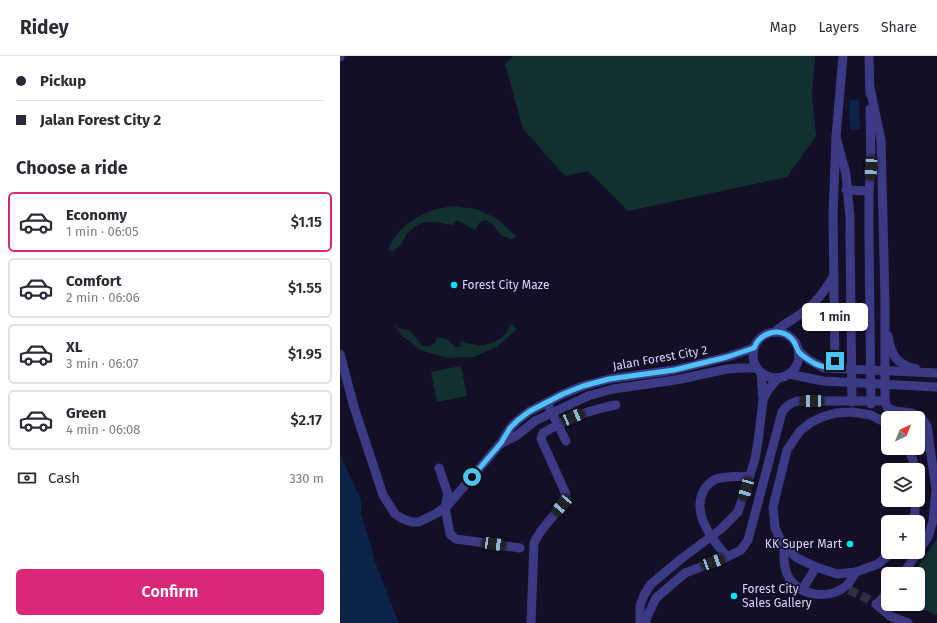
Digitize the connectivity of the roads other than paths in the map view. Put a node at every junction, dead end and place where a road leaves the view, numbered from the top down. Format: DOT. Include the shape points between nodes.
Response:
graph roads {
  1 [pos="843,56"];
  2 [pos="869,56"];
  3 [pos="870,88"];
  4 [pos="836,137"];
  5 [pos="846,190"];
  6 [pos="869,191"];
  7 [pos="834,276"];
  8 [pos="885,301"];
  9 [pos="775,332"];
  10 [pos="754,348"];
  11 [pos="799,352"];
  12 [pos="340,354"];
  13 [pos="835,368"];
  14 [pos="759,370"];
  15 [pos="884,371"];
  16 [pos="937,373"];
  17 [pos="789,374"];
  18 [pos="778,378"];
  19 [pos="885,384"];
  20 [pos="937,386"];
  21 [pos="763,400"];
  22 [pos="885,401"];
  23 [pos="547,402"];
  24 [pos="616,405"];
  25 [pos="852,407"];
  26 [pos="552,412"];
  27 [pos="872,415"];
  28 [pos="881,420"];
  29 [pos="558,424"];
  30 [pos="566,441"];
  31 [pos="501,443"];
  32 [pos="439,468"];
  33 [pos="750,476"];
  34 [pos="445,507"];
  35 [pos="711,537"];
  36 [pos="925,542"];
  37 [pos="784,547"];
  38 [pos="520,548"];
  39 [pos="727,557"];
  40 [pos="884,559"];
  41 [pos="816,568"];
  42 [pos="856,572"];
  43 [pos="802,590"];
  44 [pos="881,600"];
  45 [pos="881,608"];
  46 [pos="884,611"];
  47 [pos="531,623"];
  48 [pos="640,623"];
  49 [pos="646,623"];
  50 [pos="908,623"];
  1 -- 4 [label="street"];
  2 -- 3 [label="street"];
  3 -- 6 [label="street"];
  3 -- 8 [label="street" via="881,140"];
  4 -- 5 [label="street" via="846,174"];
  4 -- 7 [label="street"];
  5 -- 6 [label="street"];
  5 -- 25 [label="street, bridge" via="850,218"];
  6 -- 27 [label="street, bridge"];
  7 -- 9 [label="street, Jalan Forest City 2" via="806,310"];
  7 -- 13 [label="street"];
  8 -- 15 [label="street"];
  8 -- 16 [label="street" via="889,338 894,356 908,367"];
  9 -- 10 [label="street, Jalan Forest City 2" via="760,339"];
  9 -- 11 [label="street" via="788,335 797,345"];
  10 -- 14 [label="street" via="753,358"];
  10 -- 23 [label="street, Jalan Forest City 2" via="674,370 609,379 583,386"];
  11 -- 13 [label="street" via="818,366"];
  11 -- 17 [label="street" via="797,364"];
  12 -- 34 [label="street" via="354,407 383,495 389,505 399,516 412,522 427,519"];
  13 -- 15 [label="street"];
  14 -- 18 [label="street, Jalan Forest City 2" via="771,378"];
  14 -- 21 [label="street"];
  14 -- 26 [label="street, Jalan Forest City 2" via="727,369 676,380 613,389 588,396"];
  15 -- 16 [label="street"];
  15 -- 19 [label="street"];
  17 -- 18 [label="street"];
  17 -- 19 [label="street" via="823,380"];
  18 -- 21 [label="street"];
  19 -- 20 [label="street"];
  19 -- 22 [label="street"];
  21 -- 33 [label="street" via="758,442"];
  22 -- 36 [label="street" via="887,407 895,411 921,417 927,426 936,490 932,521"];
  22 -- 39 [label="street" via="797,401 785,407 748,540 741,550"];
  23 -- 26 [label="street"];
  23 -- 31 [label="street, Jalan Forest City 2" via="518,420"];
  24 -- 29 [label="street" via="582,413"];
  25 -- 27 [label="street"];
  25 -- 37 [label="street" via="810,423 800,431 787,450 773,507 775,528"];
  26 -- 29 [label="street"];
  26 -- 31 [label="street, Jalan Forest City 2"];
  27 -- 28 [label="street"];
  29 -- 30 [label="street"];
  29 -- 47 [label="street" via="543,433 541,439 566,494 562,505 538,533 534,543"];
  31 -- 34 [label="street"];
  32 -- 34 [label="street" via="448,494"];
  33 -- 35 [label="street" via="738,512"];
  33 -- 35 [label="street" via="715,480 704,489 699,505"];
  34 -- 38 [label="street" via="450,534 456,539"];
  35 -- 39 [label="street"];
  35 -- 48 [label="street" via="651,584 640,606"];
  37 -- 41 [label="street" via="797,558"];
  37 -- 43 [label="street" via="784,564 790,578"];
  39 -- 49 [label="street" via="685,573 656,598"];
  40 -- 42 [label="street" via="878,564"];
  41 -- 42 [label="street" via="837,574"];
  41 -- 43 [label="street"];
  42 -- 43 [label="street" via="845,589 817,595"];
  44 -- 45 [label="street" via="878,606"];
  46 -- 50 [label="street"];
}
